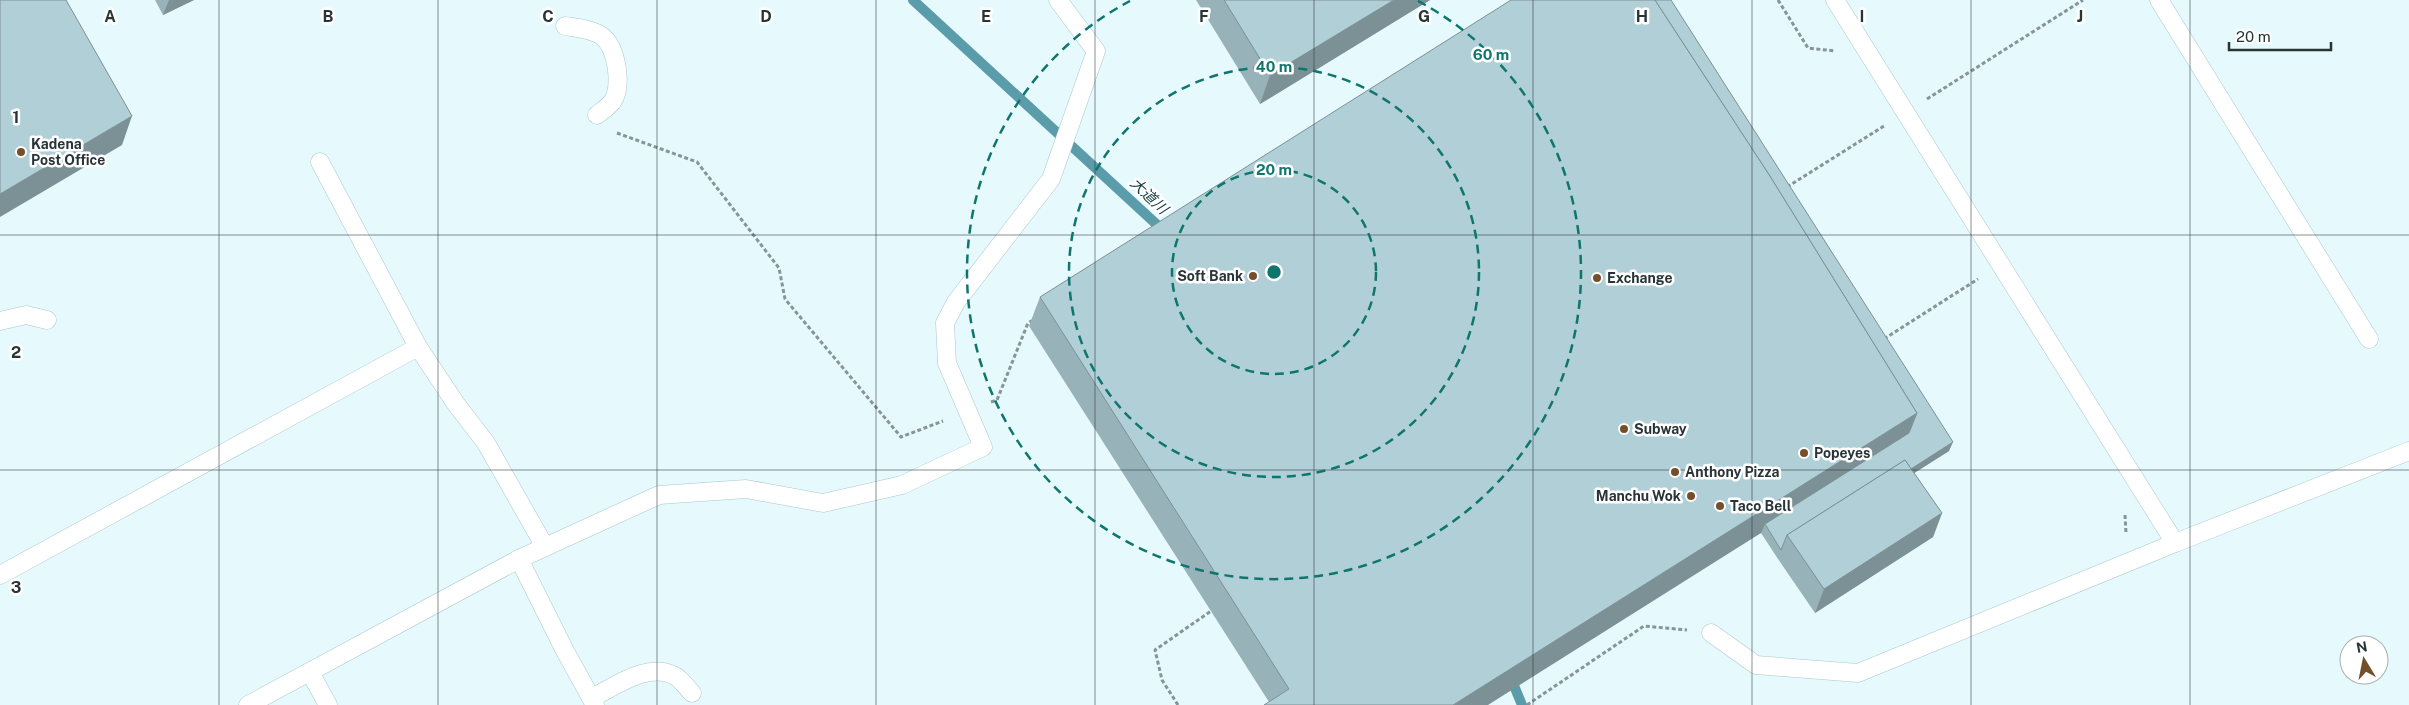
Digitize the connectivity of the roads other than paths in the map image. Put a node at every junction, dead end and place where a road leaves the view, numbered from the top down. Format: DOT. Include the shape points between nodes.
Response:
graph roads {
  1 [pos="1058,0"];
  2 [pos="1835,0"];
  3 [pos="2159,0"];
  4 [pos="565,26"];
  5 [pos="597,115"];
  6 [pos="320,162"];
  7 [pos="47,320"];
  8 [pos="0,321"];
  9 [pos="2369,339"];
  10 [pos="418,347"];
  11 [pos="2409,451"];
  12 [pos="2175,543"];
  13 [pos="545,548"];
  14 [pos="519,560"];
  15 [pos="0,575"];
  16 [pos="1711,633"];
  17 [pos="310,672"];
  18 [pos="692,693"];
  19 [pos="593,702"];
  20 [pos="248,705"];
  21 [pos="328,705"];
  1 -- 13 [label="lane" via="1096,52 1051,179 956,302 945,323 947,363 983,447 902,485 823,503 746,490 659,495"];
  2 -- 12 [label="lane"];
  3 -- 9 [label="lane"];
  4 -- 5 [label="lane" via="602,36 613,51 618,78 613,101"];
  6 -- 10 [label="lane"];
  7 -- 8 [label="lane" via="26,315"];
  10 -- 13 [label="lane" via="486,443"];
  10 -- 15 [label="lane"];
  11 -- 12 [label="lane"];
  12 -- 16 [label="lane" via="1858,673 1756,665"];
  13 -- 14 [label="lane"];
  14 -- 17 [label="lane"];
  14 -- 19 [label="lane"];
  17 -- 20 [label="lane"];
  17 -- 21 [label="lane"];
  18 -- 19 [label="lane" via="675,676 655,671 635,676"];
}
